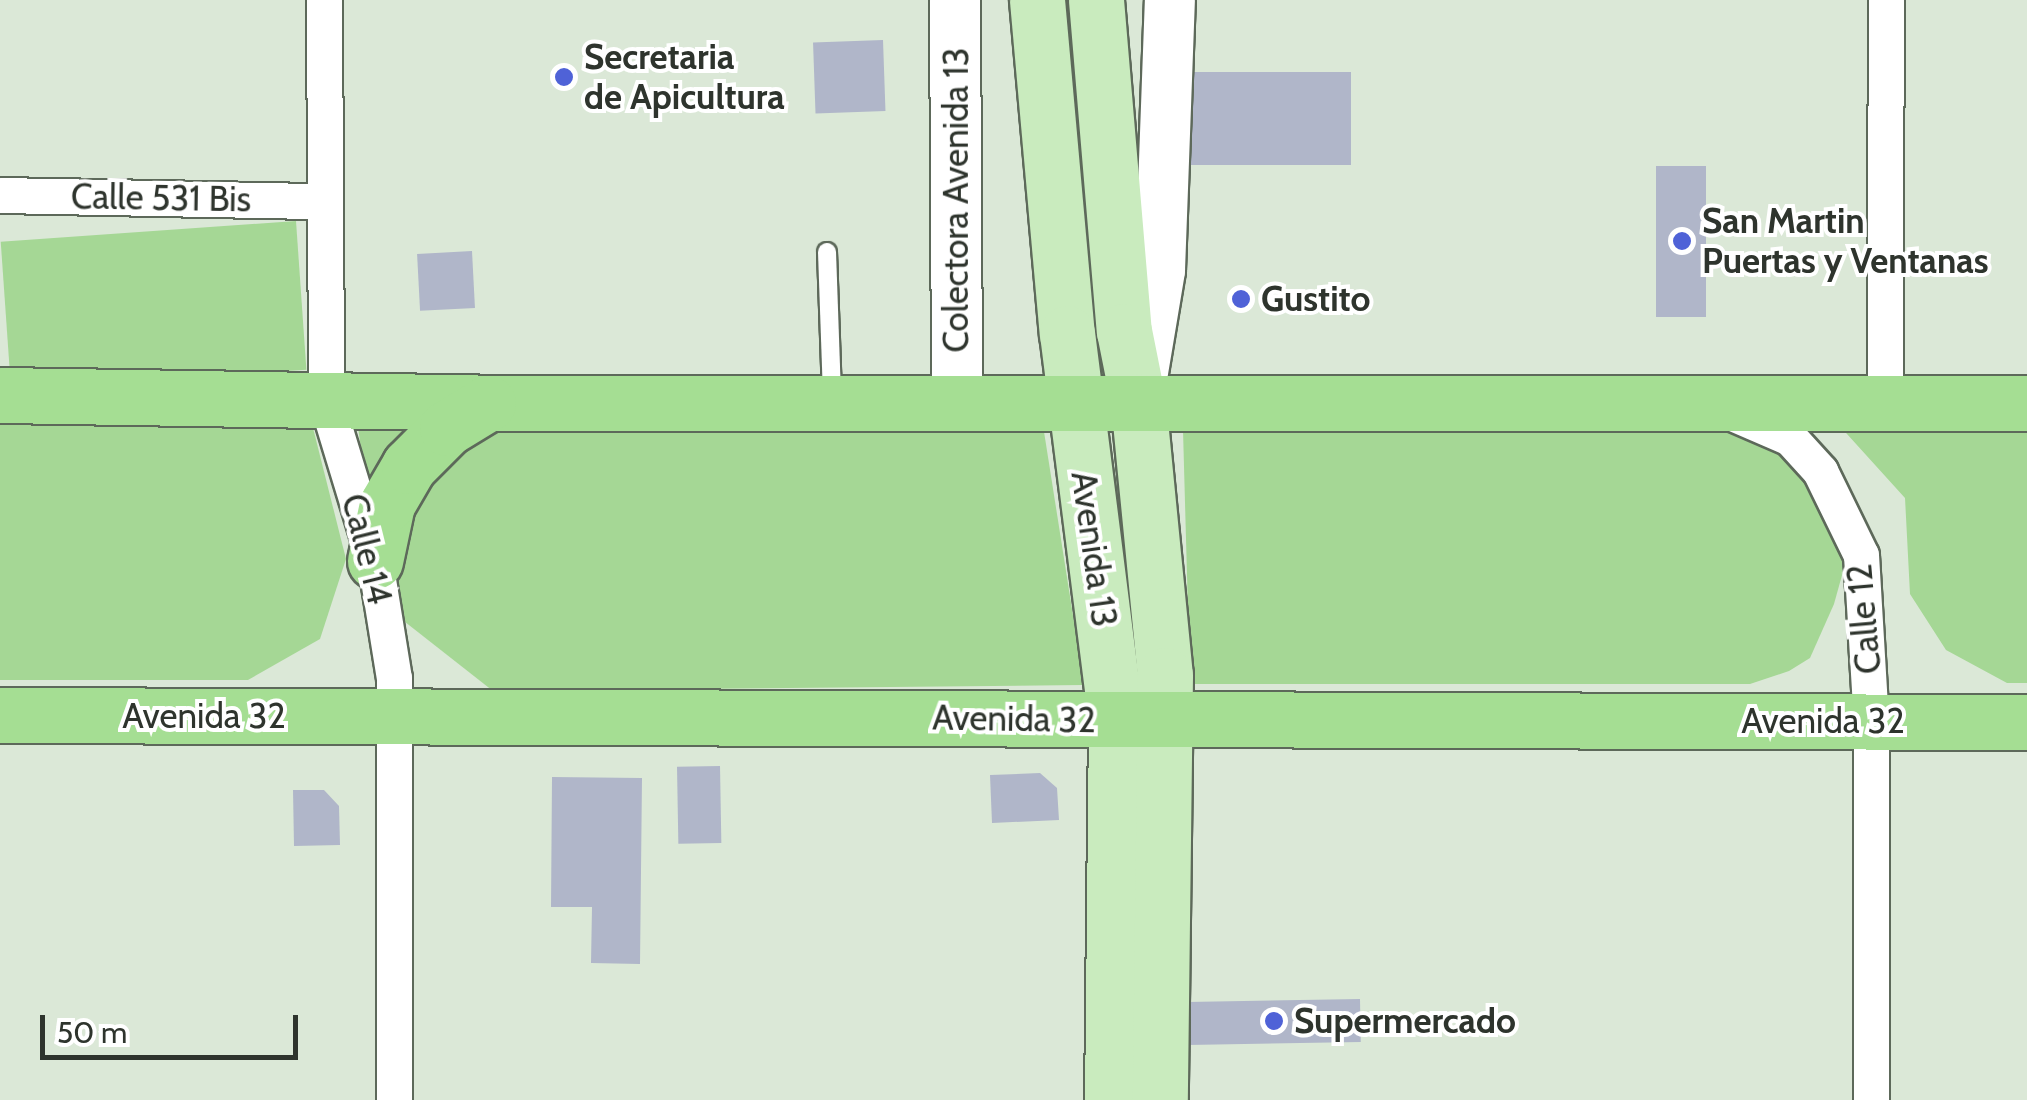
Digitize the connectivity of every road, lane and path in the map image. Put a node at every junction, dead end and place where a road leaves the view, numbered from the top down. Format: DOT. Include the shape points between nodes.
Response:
graph roads {
  1 [pos="324,0"];
  2 [pos="955,0"];
  3 [pos="1037,0"];
  4 [pos="1096,0"];
  5 [pos="1170,0"];
  6 [pos="1886,0"];
  7 [pos="0,196"];
  8 [pos="323,200"];
  9 [pos="827,252"];
  10 [pos="0,395"];
  11 [pos="326,400"];
  12 [pos="1074,400"];
  13 [pos="957,401"];
  14 [pos="1138,401"];
  15 [pos="832,402"];
  16 [pos="1885,402"];
  17 [pos="488,403"];
  18 [pos="1697,403"];
  19 [pos="2027,403"];
  20 [pos="375,561"];
  21 [pos="0,715"];
  22 [pos="395,718"];
  23 [pos="1141,719"];
  24 [pos="1871,722"];
  25 [pos="2027,722"];
  26 [pos="394,1100"];
  27 [pos="1112,1100"];
  28 [pos="1160,1100"];
  29 [pos="1871,1100"];
  1 -- 8 [label="street, Calle 14"];
  2 -- 13 [label="street, Colectora Avenida 13"];
  3 -- 12 [label="main road, Avenida 13"];
  4 -- 14 [label="main road, Avenida 13" via="1124,331"];
  5 -- 14 [label="street" via="1160,270"];
  6 -- 16 [label="street"];
  7 -- 8 [label="street, Calle 531 Bis"];
  8 -- 11 [label="street, Calle 14"];
  9 -- 15 [label="lane"];
  10 -- 11 [label="highway"];
  11 -- 17 [label="highway"];
  11 -- 20 [label="street, Calle 14"];
  12 -- 13 [label="highway"];
  12 -- 14 [label="highway"];
  12 -- 23 [label="main road, Avenida 13"];
  13 -- 15 [label="highway"];
  14 -- 18 [label="highway"];
  14 -- 23 [label="main road, Avenida 13"];
  15 -- 17 [label="highway"];
  16 -- 18 [label="highway"];
  16 -- 19 [label="highway"];
  17 -- 20 [label="highway" via="447,428 409,466 386,504"];
  18 -- 24 [label="street, Calle 12" via="1790,438 1844,508 1861,554 1868,602"];
  20 -- 22 [label="street, Calle 14"];
  21 -- 22 [label="highway, Avenida 32"];
  22 -- 23 [label="highway, Avenida 32"];
  22 -- 26 [label="street, Calle 14"];
  23 -- 24 [label="highway, Avenida 32"];
  23 -- 27 [label="main road, Avenida 13"];
  23 -- 28 [label="main road, Avenida 13"];
  24 -- 25 [label="highway, Avenida 32"];
  24 -- 29 [label="street, Calle 12"];
}
